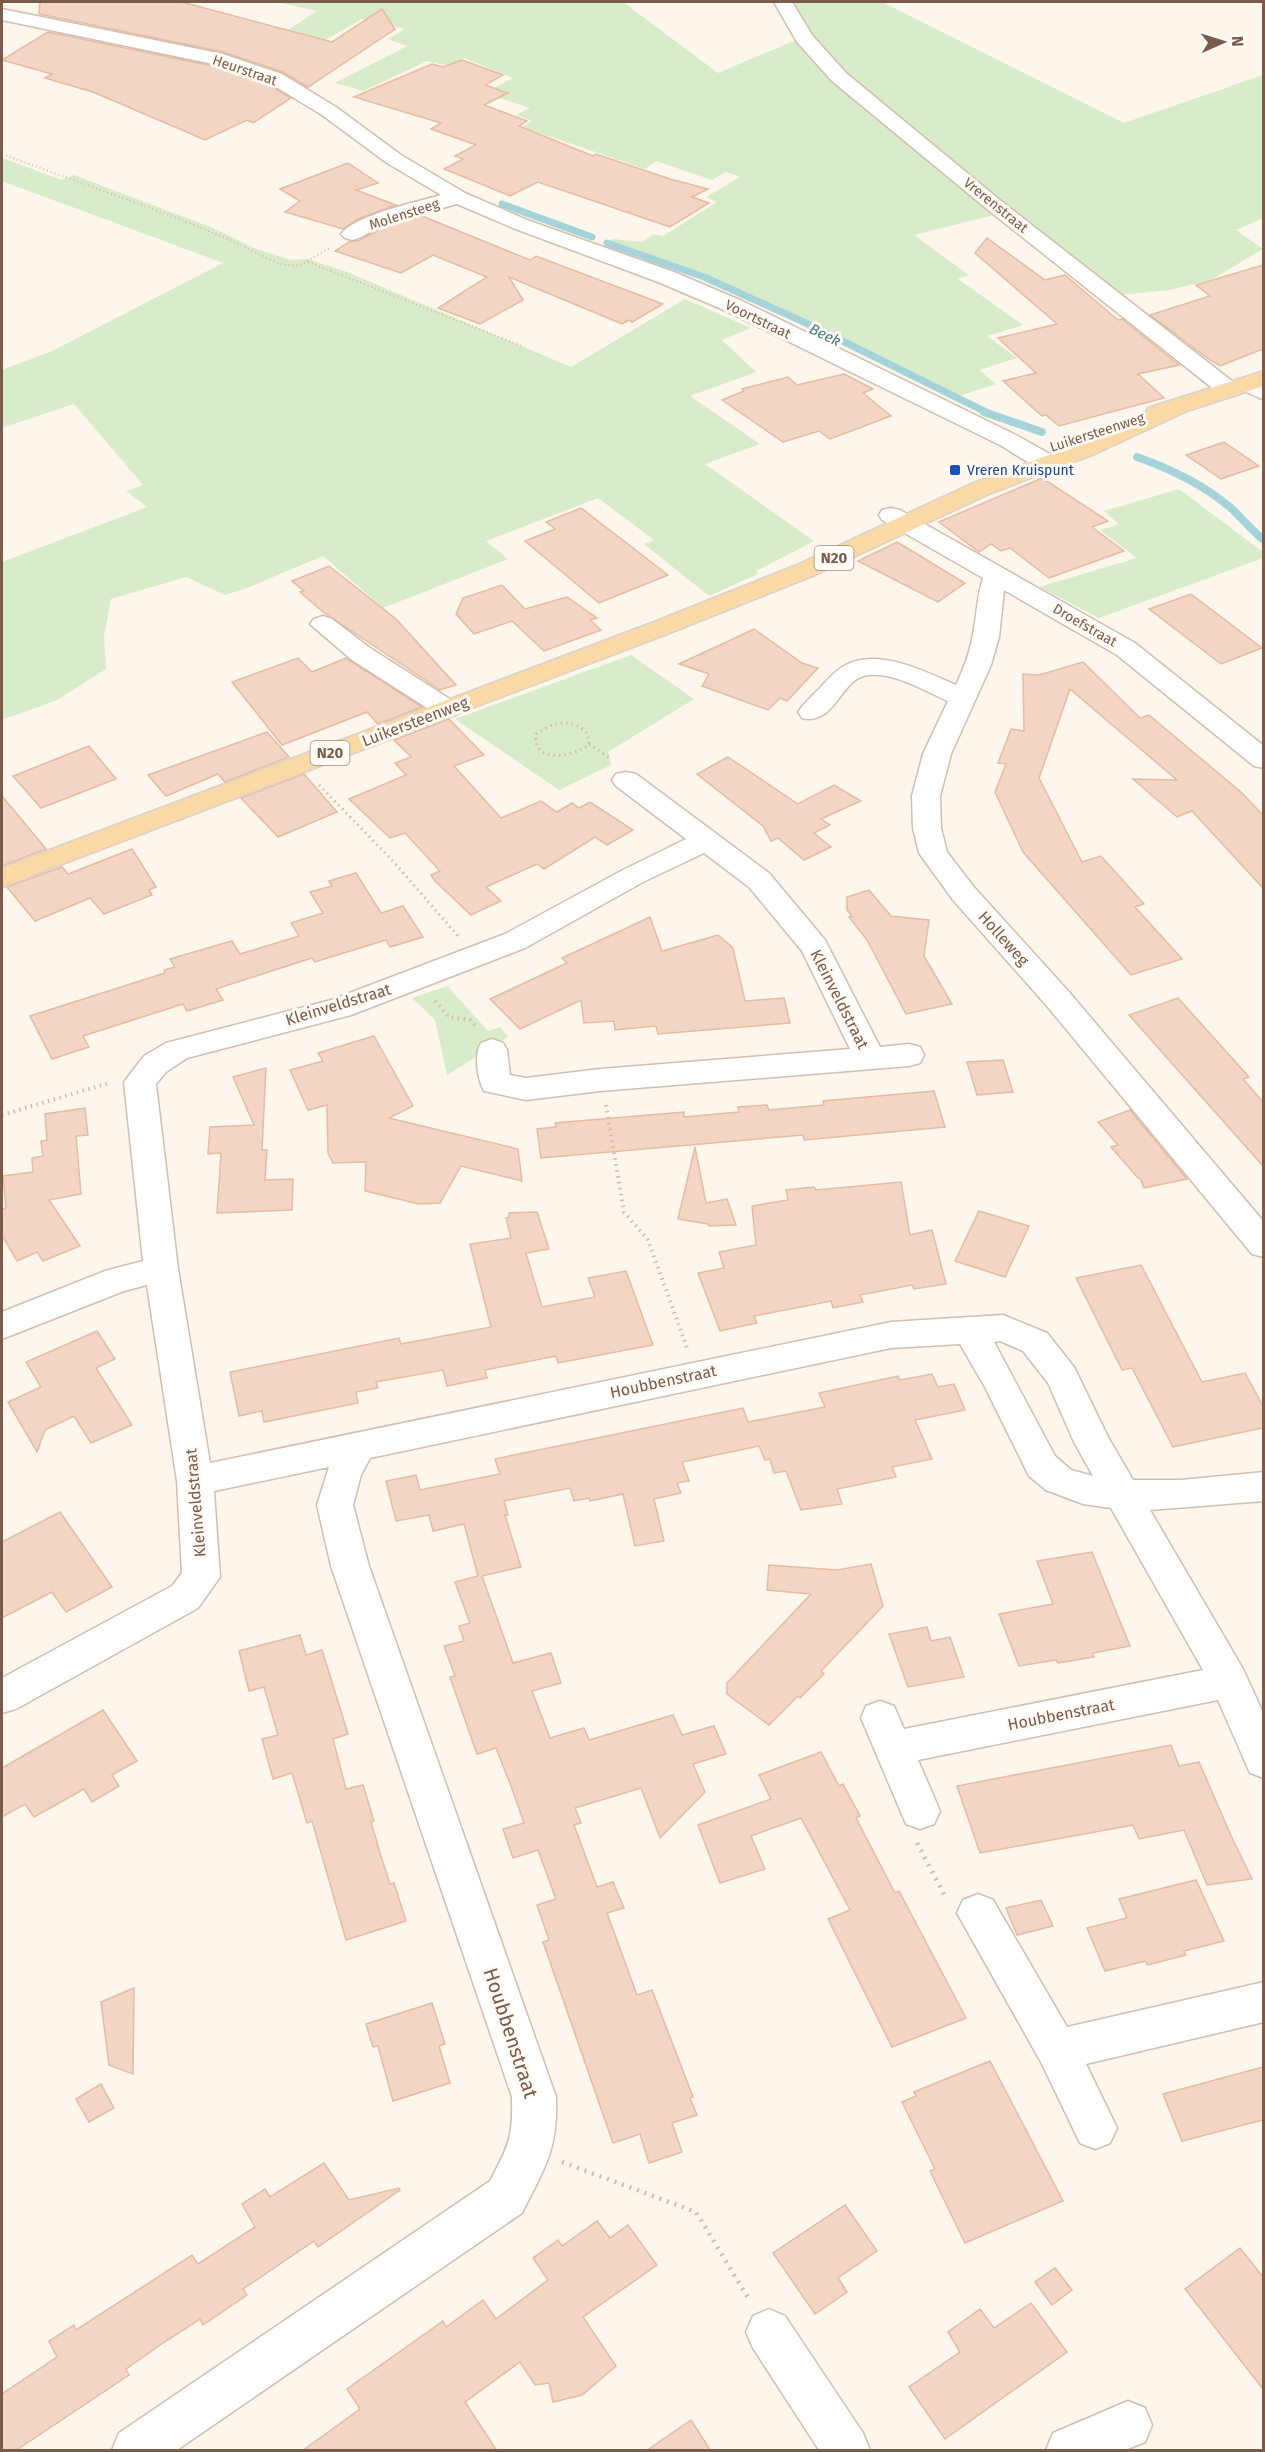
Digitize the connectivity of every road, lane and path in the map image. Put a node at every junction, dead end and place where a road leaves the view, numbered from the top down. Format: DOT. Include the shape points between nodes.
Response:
graph roads {
  1 [pos="783,2"];
  2 [pos="2,15"];
  3 [pos="2,154"];
  4 [pos="458,197"];
  5 [pos="352,234"];
  6 [pos="308,262"];
  7 [pos="522,346"];
  8 [pos="1251,386"];
  9 [pos="1041,458"];
  10 [pos="898,519"];
  11 [pos="996,576"];
  12 [pos="323,624"];
  13 [pos="964,698"];
  14 [pos="447,709"];
  15 [pos="812,712"];
  16 [pos="589,744"];
  17 [pos="1263,760"];
  18 [pos="300,765"];
  19 [pos="626,780"];
  20 [pos="708,840"];
  21 [pos="2,878"];
  22 [pos="476,956"];
  23 [pos="415,980"];
  24 [pos="492,1050"];
  25 [pos="909,1055"];
  26 [pos="870,1058"];
  27 [pos="600,1080"];
  28 [pos="140,1082"];
  29 [pos="2,1115"];
  30 [pos="1263,1245"];
  31 [pos="161,1269"];
  32 [pos="2,1326"];
  33 [pos="968,1329"];
  34 [pos="696,1374"];
  35 [pos="359,1445"];
  36 [pos="195,1481"];
  37 [pos="1263,1486"];
  38 [pos="1125,1496"];
  39 [pos="1229,1681"];
  40 [pos="2,1697"];
  41 [pos="1263,1761"];
  42 [pos="920,1811"];
  43 [pos="978,1913"];
  44 [pos="1263,2002"];
  45 [pos="1057,2050"];
  46 [pos="1095,2128"];
  47 [pos="530,2151"];
  48 [pos="769,2332"];
  49 [pos="1128,2425"];
  50 [pos="136,2451"];
  51 [pos="846,2451"];
  52 [pos="1070,2451"];
  1 -- 8 [label="street, Vrerenstraat" via="804,38 839,76 994,205"];
  2 -- 4 [label="street, Heurstraat" via="223,60 274,78"];
  3 -- 6 [label="path" via="137,203 270,260 295,267"];
  4 -- 5 [label="street, Molensteeg" via="378,220"];
  4 -- 9 [label="street, Voortstraat" via="732,305"];
  5 -- 6 [label="path"];
  6 -- 7 [label="path"];
  8 -- 9 [label="main road, Luikersteenweg / N20" via="1072,437"];
  9 -- 10 [label="main road, Luikersteenweg / N20" via="980,489"];
  10 -- 11 [label="street, Droefstraat"];
  10 -- 14 [label="main road, Luikersteenweg / N20" via="851,551"];
  11 -- 13 [label="street, Holleweg" via="989,599 986,637"];
  11 -- 17 [label="street, Droefstraat" via="1126,649"];
  12 -- 14 [label="street" via="361,654"];
  13 -- 15 [label="street" via="886,667 869,665 854,670"];
  13 -- 30 [label="street, Holleweg" via="937,754 926,796 933,853"];
  14 -- 18 [label="main road, Luikersteenweg / N20"];
  16 -- 16 [label="path" via="583,751 560,756 539,749 536,742 543,728 566,723 586,730"];
  18 -- 21 [label="main road, Luikersteenweg / N20"];
  18 -- 22 [label="path" via="392,860"];
  19 -- 20 [label="street, Kleinveldstraat"];
  20 -- 22 [label="street, Kleinveldstraat"];
  20 -- 26 [label="street, Kleinveldstraat" via="759,880 815,947"];
  22 -- 23 [label="street, Kleinveldstraat"];
  23 -- 24 [label="path" via="449,1017 470,1020"];
  23 -- 28 [label="street, Kleinveldstraat" via="340,1008 177,1050 155,1064"];
  24 -- 27 [label="street, Kleinveldstraat" via="495,1083 526,1089"];
  25 -- 26 [label="street, Kleinveldstraat"];
  26 -- 27 [label="street, Kleinveldstraat"];
  27 -- 34 [label="path" via="624,1212 648,1240"];
  28 -- 29 [label="path" via="111,1083"];
  28 -- 31 [label="street, Kleinveldstraat"];
  31 -- 32 [label="street" via="117,1280"];
  31 -- 36 [label="street, Kleinveldstraat"];
  33 -- 34 [label="street, Houbbenstraat" via="891,1335"];
  33 -- 38 [label="street" via="994,1367 1042,1468 1065,1483"];
  33 -- 38 [label="street, Houbbenstraat" via="1004,1328 1035,1342 1062,1376 1092,1442"];
  34 -- 35 [label="street, Houbbenstraat"];
  35 -- 36 [label="street, Houbbenstraat"];
  35 -- 47 [label="street, Houbbenstraat" via="343,1475 335,1505 337,1515 350,1566 534,2097 535,2127"];
  36 -- 40 [label="street, Kleinveldstraat" via="201,1577 186,1597"];
  37 -- 38 [label="street" via="1197,1494"];
  38 -- 39 [label="street, Houbbenstraat"];
  39 -- 41 [label="street, Houbbenstraat"];
  39 -- 42 [label="street, Houbbenstraat" via="886,1733"];
  42 -- 43 [label="path" via="906,1821 954,1912"];
  43 -- 45 [label="street"];
  44 -- 45 [label="street"];
  45 -- 46 [label="street"];
  47 -- 48 [label="path" via="696,2212"];
  47 -- 50 [label="street, Houbbenstraat" via="506,2197"];
  48 -- 51 [label="street"];
  49 -- 52 [label="street"];
}
